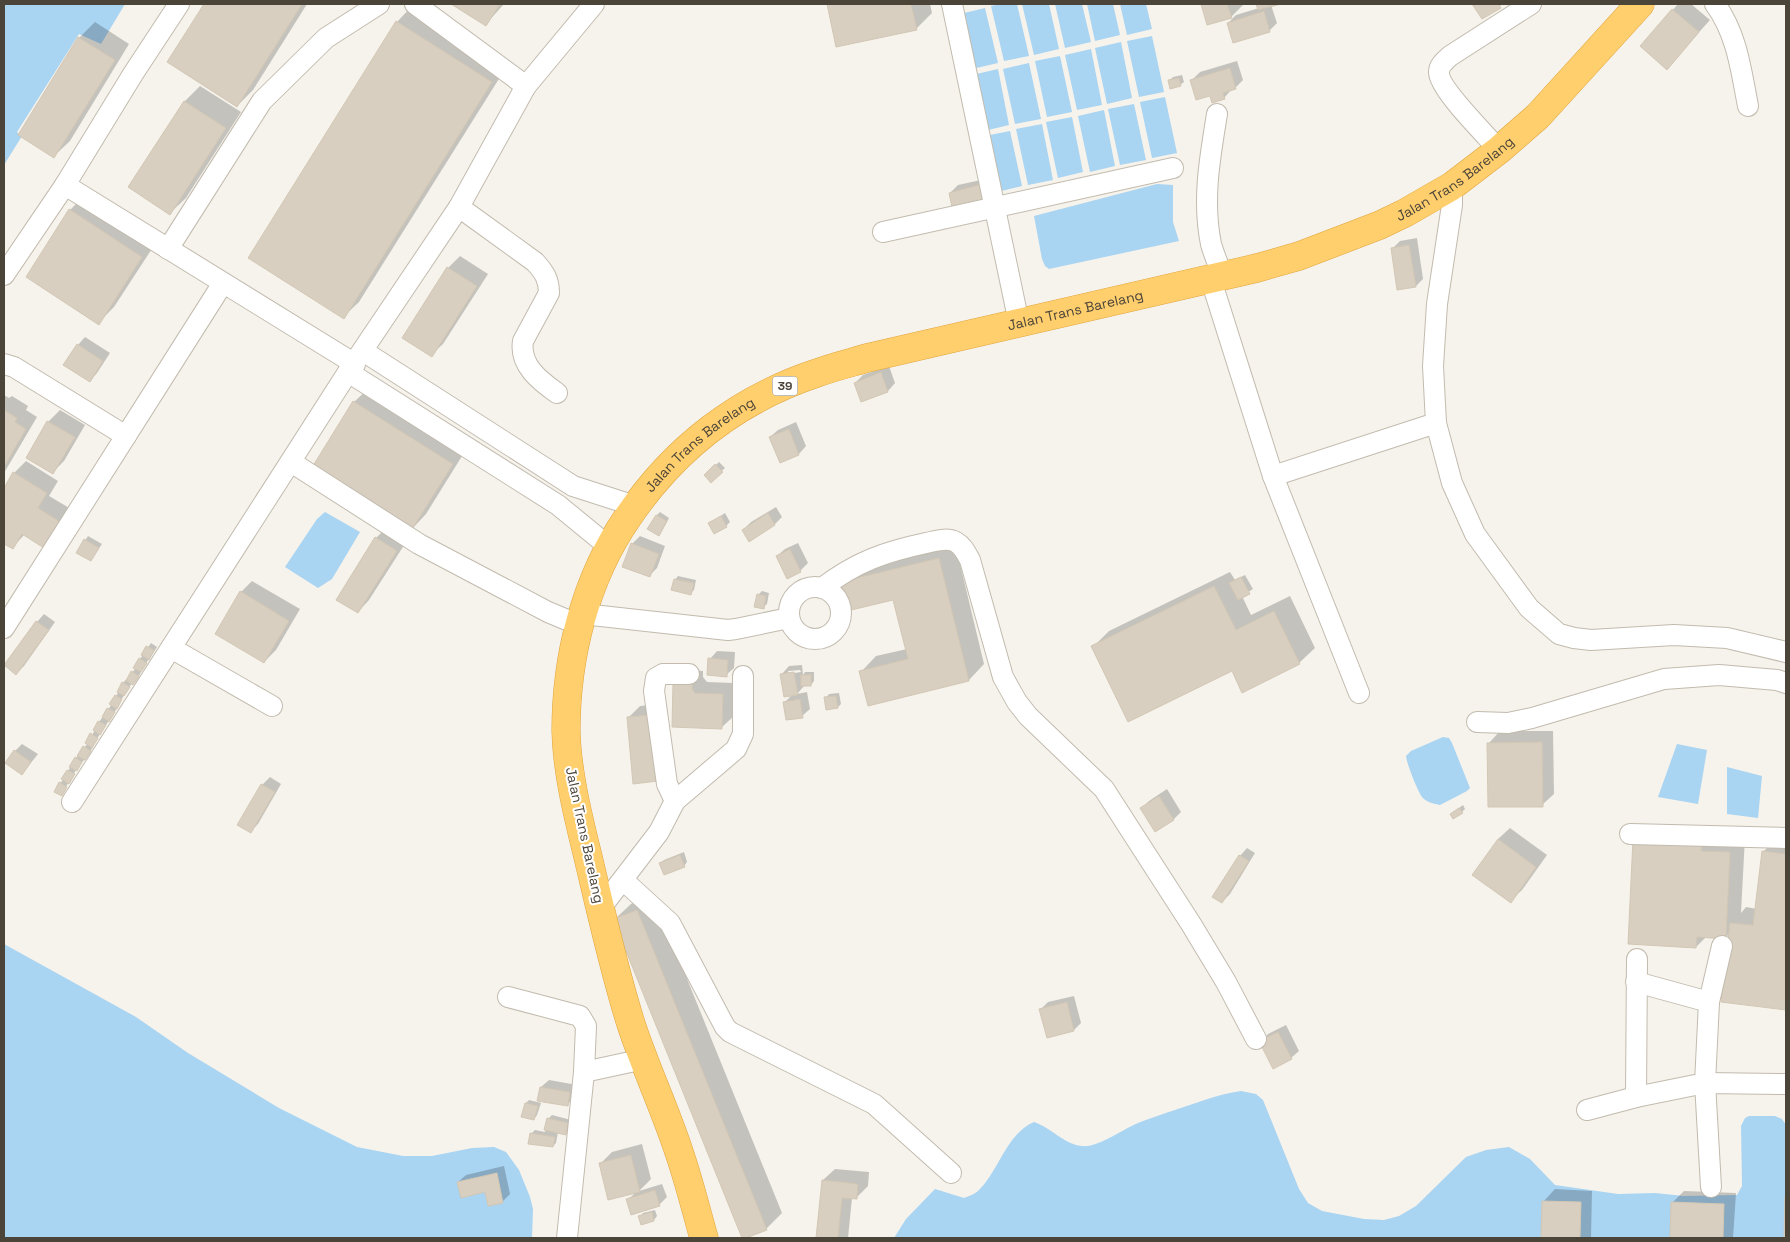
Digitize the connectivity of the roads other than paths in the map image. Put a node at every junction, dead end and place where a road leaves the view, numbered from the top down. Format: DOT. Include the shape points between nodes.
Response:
graph roads {
  1 [pos="179,4"];
  2 [pos="378,4"];
  3 [pos="415,4"];
  4 [pos="594,4"];
  5 [pos="952,4"];
  6 [pos="1530,4"];
  7 [pos="1640,4"];
  8 [pos="1715,4"];
  9 [pos="526,86"];
  10 [pos="1748,106"];
  11 [pos="1217,114"];
  12 [pos="1499,150"];
  13 [pos="1173,168"];
  14 [pos="65,185"];
  15 [pos="1452,186"];
  16 [pos="458,207"];
  17 [pos="995,208"];
  18 [pos="883,232"];
  19 [pos="168,249"];
  20 [pos="4,275"];
  21 [pos="1217,278"];
  22 [pos="223,283"];
  23 [pos="1019,323"];
  24 [pos="355,363"];
  25 [pos="4,364"];
  26 [pos="557,393"];
  27 [pos="1436,423"];
  28 [pos="126,436"];
  29 [pos="290,462"];
  30 [pos="1273,476"];
  31 [pos="573,486"];
  32 [pos="558,505"];
  33 [pos="635,506"];
  34 [pos="608,546"];
  35 [pos="822,588"];
  36 [pos="789,618"];
  37 [pos="581,620"];
  38 [pos="4,628"];
  39 [pos="171,648"];
  40 [pos="1786,652"];
  41 [pos="689,674"];
  42 [pos="743,676"];
  43 [pos="1786,683"];
  44 [pos="1359,693"];
  45 [pos="272,706"];
  46 [pos="1476,722"];
  47 [pos="675,801"];
  48 [pos="72,802"];
  49 [pos="1630,834"];
  50 [pos="1786,838"];
  51 [pos="623,880"];
  52 [pos="600,909"];
  53 [pos="1722,946"];
  54 [pos="1637,959"];
  55 [pos="1636,982"];
  56 [pos="508,997"];
  57 [pos="1709,1002"];
  58 [pos="1256,1039"];
  59 [pos="644,1059"];
  60 [pos="584,1072"];
  61 [pos="1705,1083"];
  62 [pos="1786,1084"];
  63 [pos="1636,1097"];
  64 [pos="1587,1110"];
  65 [pos="951,1173"];
  66 [pos="1712,1187"];
  67 [pos="567,1238"];
  68 [pos="704,1238"];
  1 -- 14 [label="street"];
  2 -- 19 [label="street" via="326,38 262,101"];
  3 -- 9 [label="street"];
  4 -- 9 [label="street"];
  5 -- 17 [label="street"];
  6 -- 12 [label="street" via="1450,56 1440,66 1439,74 1447,91"];
  7 -- 12 [label="highway, Jalan Trans Barelang / 39" via="1538,116"];
  8 -- 10 [label="street" via="1727,21 1736,45"];
  9 -- 16 [label="street"];
  11 -- 21 [label="street" via="1206,204"];
  12 -- 15 [label="highway, Jalan Trans Barelang / 39"];
  13 -- 17 [label="street"];
  14 -- 19 [label="street"];
  14 -- 20 [label="street"];
  15 -- 21 [label="highway, Jalan Trans Barelang / 39" via="1355,236 1299,256"];
  15 -- 27 [label="street" via="1433,366"];
  16 -- 24 [label="street"];
  16 -- 26 [label="street" via="535,262 545,273 549,293 522,347 536,377"];
  17 -- 18 [label="street"];
  17 -- 23 [label="street"];
  19 -- 22 [label="street"];
  21 -- 23 [label="highway, Jalan Trans Barelang / 39"];
  21 -- 30 [label="street"];
  22 -- 24 [label="street"];
  22 -- 28 [label="street"];
  23 -- 33 [label="highway, Jalan Trans Barelang / 39" via="867,358 815,373 761,396 691,443"];
  24 -- 29 [label="street"];
  24 -- 31 [label="street"];
  24 -- 32 [label="street"];
  25 -- 28 [label="street"];
  27 -- 30 [label="street"];
  27 -- 40 [label="street" via="1452,483 1475,534 1529,608 1559,634 1591,640 1674,635 1727,638"];
  28 -- 38 [label="street"];
  29 -- 37 [label="street" via="419,544 548,612"];
  29 -- 39 [label="street"];
  30 -- 44 [label="street"];
  31 -- 32 [label="street"];
  31 -- 33 [label="street"];
  32 -- 34 [label="street"];
  33 -- 34 [label="highway, Jalan Trans Barelang / 39"];
  34 -- 37 [label="highway, Jalan Trans Barelang / 39"];
  35 -- 36 [label="street" via="804,589 797,594 788,609"];
  35 -- 36 [label="street" via="836,598 840,607 841,615 835,630 821,639 805,638 792,627"];
  35 -- 58 [label="street" via="858,564 892,551 945,539 964,548 1004,677 1017,702 1114,802 1213,960"];
  36 -- 37 [label="street" via="728,630"];
  37 -- 52 [label="highway, Jalan Trans Barelang / 39" via="570,682 566,733 577,808"];
  39 -- 45 [label="street"];
  39 -- 48 [label="street"];
  41 -- 47 [label="street" via="663,674 656,678 654,684 667,784"];
  42 -- 47 [label="street" via="743,734 740,742"];
  43 -- 46 [label="street" via="1719,675 1664,679 1532,718 1508,723"];
  47 -- 51 [label="street" via="659,832"];
  49 -- 50 [label="street"];
  51 -- 52 [label="street"];
  51 -- 65 [label="street" via="670,923 730,1032 874,1104"];
  52 -- 59 [label="highway, Jalan Trans Barelang / 39"];
  53 -- 57 [label="street"];
  54 -- 55 [label="street"];
  55 -- 57 [label="street"];
  55 -- 63 [label="street"];
  56 -- 60 [label="street" via="580,1016 586,1031"];
  57 -- 61 [label="street"];
  59 -- 60 [label="street"];
  59 -- 68 [label="highway, Jalan Trans Barelang / 39" via="679,1151"];
  60 -- 67 [label="street"];
  61 -- 62 [label="street"];
  61 -- 63 [label="street"];
  61 -- 66 [label="street"];
  63 -- 64 [label="street"];
}
